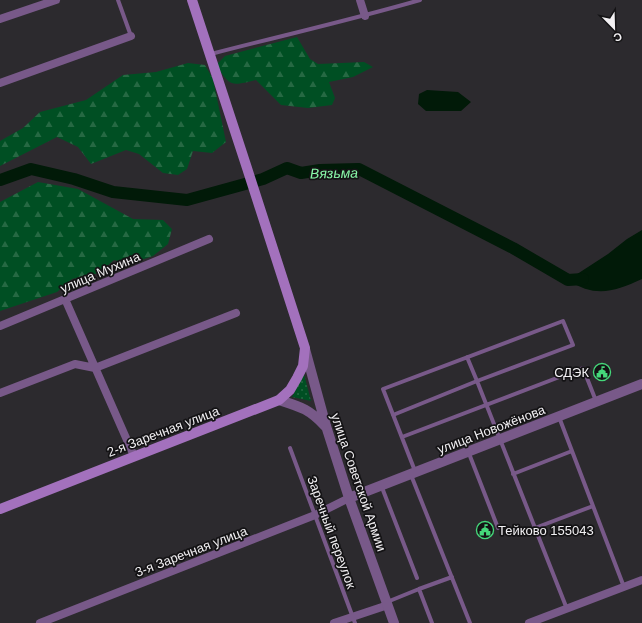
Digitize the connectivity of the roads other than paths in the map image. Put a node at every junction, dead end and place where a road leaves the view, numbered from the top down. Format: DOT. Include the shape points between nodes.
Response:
graph roads {
  1 [pos="56,0"];
  2 [pos="118,0"];
  3 [pos="192,0"];
  4 [pos="360,0"];
  5 [pos="420,0"];
  6 [pos="365,16"];
  7 [pos="0,19"];
  8 [pos="131,36"];
  9 [pos="210,54"];
  10 [pos="0,83"];
  11 [pos="209,239"];
  12 [pos="65,299"];
  13 [pos="236,313"];
  14 [pos="0,326"];
  15 [pos="305,348"];
  16 [pos="468,357"];
  17 [pos="95,368"];
  18 [pos="477,381"];
  19 [pos="642,384"];
  20 [pos="0,393"];
  21 [pos="279,400"];
  22 [pos="596,402"];
  23 [pos="486,405"];
  24 [pos="393,415"];
  25 [pos="558,416"];
  26 [pos="326,426"];
  27 [pos="402,437"];
  28 [pos="499,439"];
  29 [pos="290,448"];
  30 [pos="468,451"];
  31 [pos="572,451"];
  32 [pos="134,456"];
  33 [pos="413,472"];
  34 [pos="513,474"];
  35 [pos="381,485"];
  36 [pos="349,498"];
  37 [pos="593,506"];
  38 [pos="0,510"];
  39 [pos="315,515"];
  40 [pos="498,528"];
  41 [pos="535,528"];
  42 [pos="452,577"];
  43 [pos="417,578"];
  44 [pos="642,580"];
  45 [pos="624,587"];
  46 [pos="419,589"];
  47 [pos="388,603"];
  48 [pos="567,609"];
  49 [pos="353,620"];
  50 [pos="40,623"];
  51 [pos="334,623"];
  52 [pos="394,623"];
  53 [pos="432,623"];
  54 [pos="470,623"];
  55 [pos="529,623"];
  1 -- 7 [label="street"];
  2 -- 8 [label="lane"];
  3 -- 9 [label="main road"];
  4 -- 6 [label="street"];
  5 -- 6 [label="lane"];
  6 -- 9 [label="lane"];
  8 -- 10 [label="street"];
  9 -- 15 [label="main road"];
  11 -- 12 [label="street, улица Мухина"];
  12 -- 14 [label="street, улица Мухина"];
  12 -- 17 [label="street"];
  13 -- 17 [label="street"];
  15 -- 21 [label="main road, 2-я Заречная улица" via="303,366 297,378 290,390"];
  15 -- 26 [label="street, улица Советской Армии"];
  16 -- 18 [label="lane"];
  16 -- 18 [label="lane" via="563,321 573,345"];
  16 -- 24 [label="lane" via="383,389"];
  17 -- 20 [label="street" via="75,364"];
  17 -- 32 [label="street"];
  18 -- 23 [label="lane"];
  18 -- 24 [label="lane"];
  19 -- 22 [label="street, улица Новожёнова"];
  21 -- 26 [label="street" via="304,408"];
  21 -- 32 [label="main road, 2-я Заречная улица"];
  22 -- 23 [label="lane" via="583,368"];
  22 -- 25 [label="street, улица Новожёнова"];
  23 -- 27 [label="lane"];
  23 -- 28 [label="lane"];
  24 -- 27 [label="lane"];
  25 -- 28 [label="street, улица Новожёнова"];
  25 -- 31 [label="lane"];
  26 -- 36 [label="street, улица Советской Армии"];
  27 -- 33 [label="lane"];
  28 -- 30 [label="street, улица Новожёнова"];
  28 -- 34 [label="lane"];
  29 -- 39 [label="lane, Заречный переулок"];
  30 -- 33 [label="street, улица Новожёнова"];
  30 -- 40 [label="lane"];
  31 -- 34 [label="lane"];
  31 -- 37 [label="lane"];
  32 -- 38 [label="main road, 2-я Заречная улица"];
  33 -- 35 [label="street, улица Новожёнова"];
  33 -- 42 [label="lane"];
  34 -- 41 [label="lane"];
  35 -- 36 [label="street, улица Новожёнова"];
  35 -- 43 [label="lane"];
  36 -- 39 [label="street, 3-я Заречная улица"];
  36 -- 47 [label="street, улица Советской Армии"];
  37 -- 41 [label="lane"];
  37 -- 45 [label="lane"];
  39 -- 49 [label="lane, Заречный переулок"];
  39 -- 50 [label="street, 3-я Заречная улица"];
  41 -- 48 [label="lane"];
  42 -- 46 [label="lane"];
  42 -- 54 [label="lane"];
  44 -- 45 [label="street"];
  45 -- 48 [label="street"];
  46 -- 47 [label="lane"];
  46 -- 53 [label="lane"];
  47 -- 49 [label="street"];
  47 -- 52 [label="street, улица Советской Армии"];
  48 -- 55 [label="street"];
  49 -- 51 [label="street"];
}
